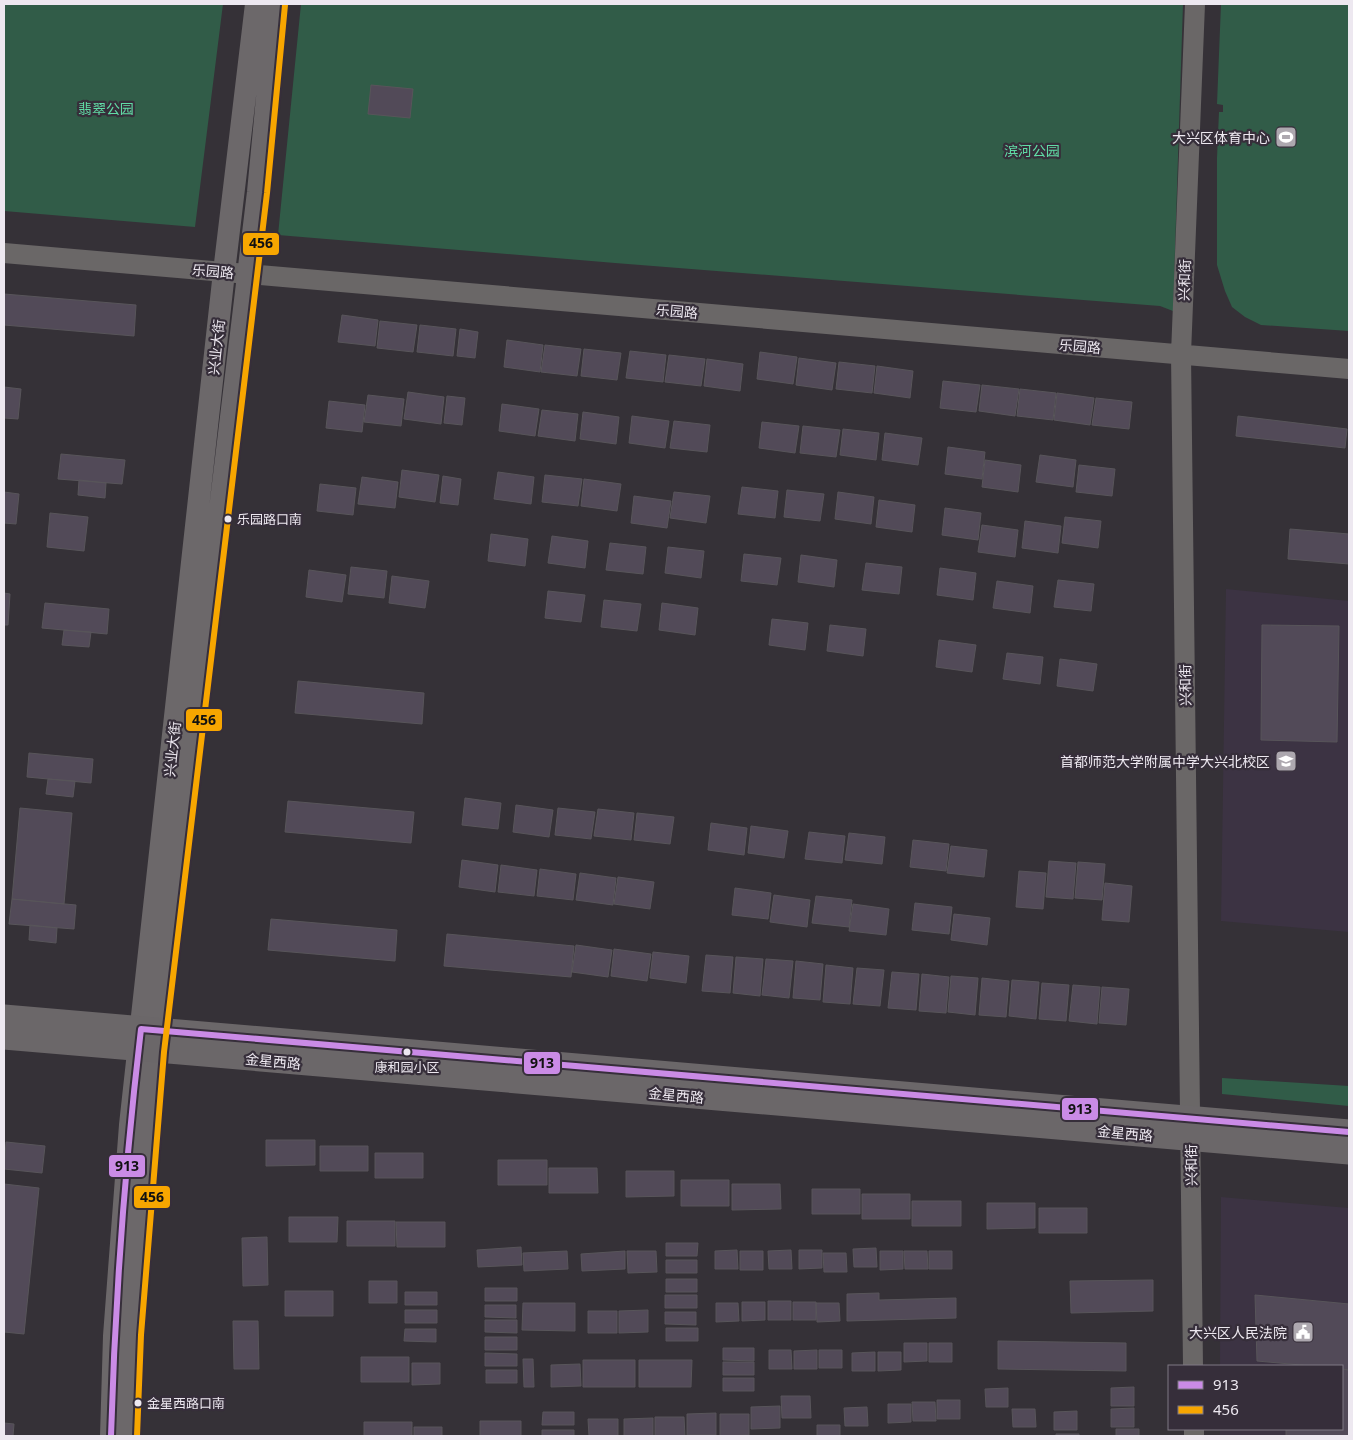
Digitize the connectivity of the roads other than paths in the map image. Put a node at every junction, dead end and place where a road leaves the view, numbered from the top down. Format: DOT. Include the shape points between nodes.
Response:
graph roads {
  1 [pos="256,4"];
  2 [pos="276,4"];
  3 [pos="1195,4"];
  4 [pos="4,253"];
  5 [pos="224,272"];
  6 [pos="248,274"];
  7 [pos="1181,354"];
  8 [pos="1349,369"];
  9 [pos="4,1017"];
  10 [pos="4,1037"];
  11 [pos="148,1040"];
  12 [pos="1190,1129"];
  13 [pos="1349,1132"];
  14 [pos="1349,1152"];
  15 [pos="1193,1365"];
  16 [pos="112,1436"];
  17 [pos="128,1436"];
  1 -- 5 [label="main road, 兴业大街"];
  2 -- 6 [label="main road, 兴业大街"];
  3 -- 7 [label="street, 兴和街"];
  4 -- 5 [label="street, 乐园路"];
  5 -- 6 [label="street, 乐园路"];
  5 -- 11 [label="main road, 兴业大街"];
  6 -- 7 [label="street, 乐园路"];
  6 -- 11 [label="main road, 兴业大街"];
  7 -- 8 [label="street, 乐园路"];
  7 -- 12 [label="street, 兴和街"];
  9 -- 11 [label="main road, 金星西路"];
  10 -- 11 [label="main road, 金星西路"];
  11 -- 12 [label="main road, 金星西路"];
  11 -- 16 [label="main road, 兴业大街" via="130,1125 114,1336"];
  11 -- 17 [label="main road, 兴业大街"];
  12 -- 13 [label="main road, 金星西路"];
  12 -- 14 [label="main road, 金星西路"];
  12 -- 15 [label="street, 兴和街"];
}
